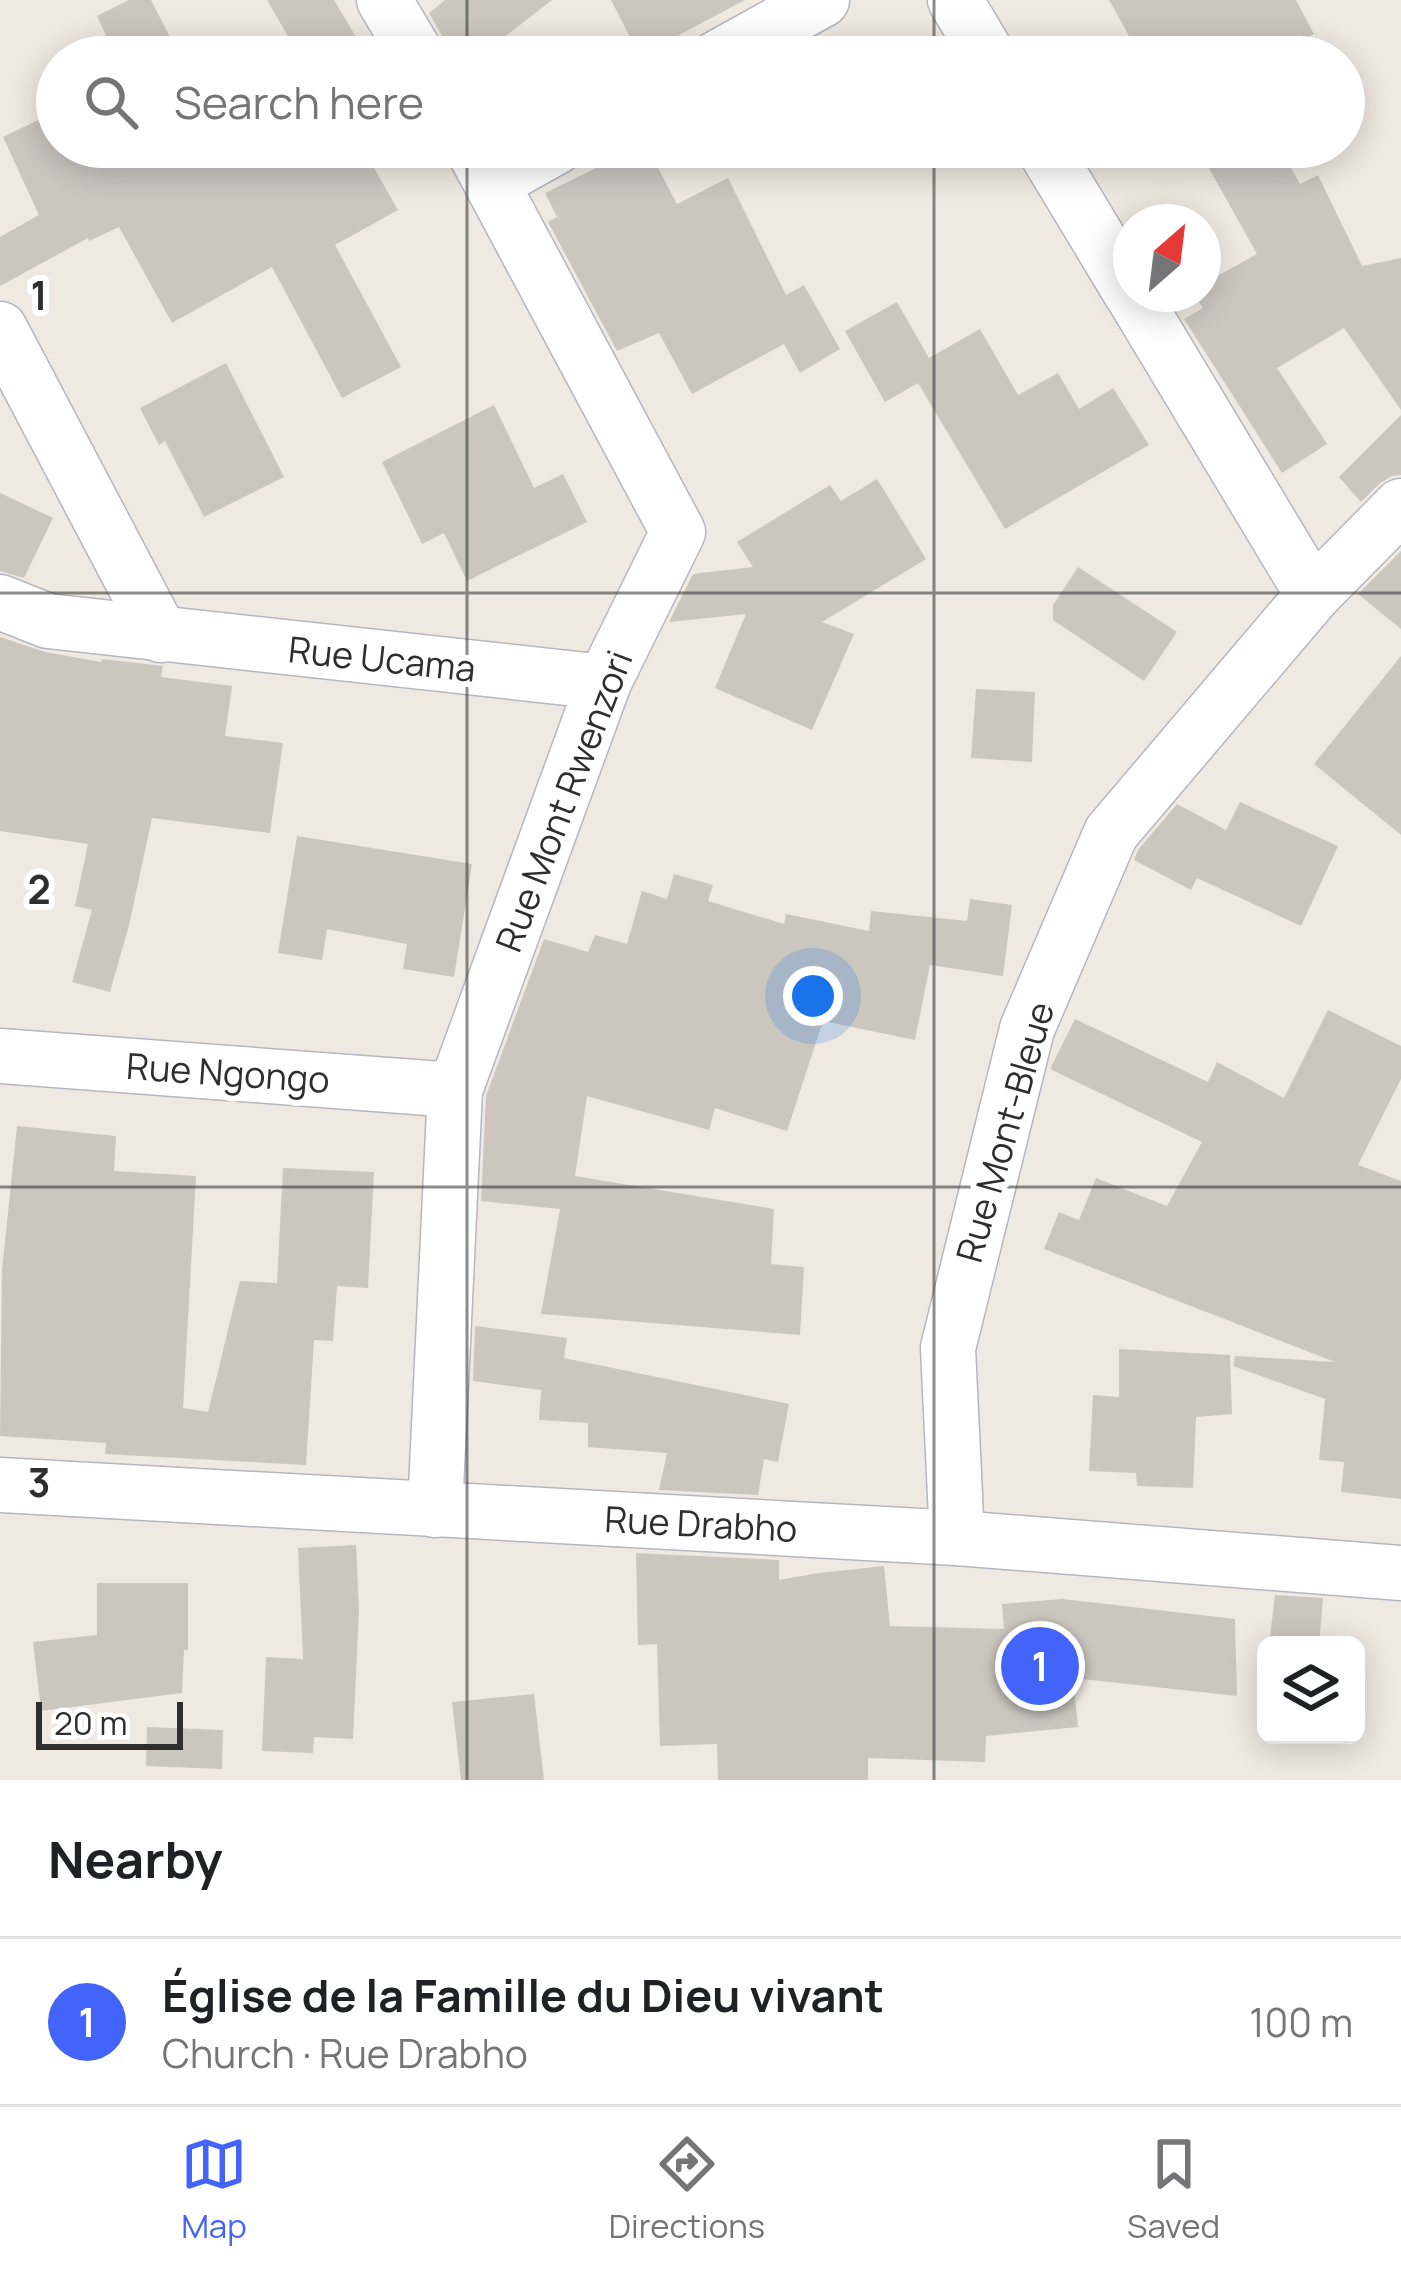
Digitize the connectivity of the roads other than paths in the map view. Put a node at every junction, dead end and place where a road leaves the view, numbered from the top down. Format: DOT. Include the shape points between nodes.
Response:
graph roads {
  1 [pos="384,0"];
  2 [pos="822,0"];
  3 [pos="955,0"];
  4 [pos="405,36"];
  5 [pos="757,36"];
  6 [pos="976,36"];
  7 [pos="484,168"];
  8 [pos="1056,168"];
  9 [pos="1113,263"];
  10 [pos="1142,312"];
  11 [pos="0,329"];
  12 [pos="1401,506"];
  13 [pos="1313,596"];
  14 [pos="0,602"];
  15 [pos="161,635"];
  16 [pos="604,682"];
  17 [pos="0,1056"];
  18 [pos="455,1090"];
  19 [pos="0,1485"];
  20 [pos="435,1510"];
  21 [pos="957,1538"];
  22 [pos="1401,1573"];
  1 -- 4 [label="street"];
  2 -- 5 [label="street"];
  3 -- 6 [label="street"];
  7 -- 16 [label="street, Rue Mont Rwenzori" via="678,532"];
  8 -- 9 [label="street"];
  10 -- 13 [label="street"];
  11 -- 15 [label="street"];
  12 -- 13 [label="street, Rue Mont-Bleue"];
  13 -- 21 [label="street, Rue Mont-Bleue" via="1112,833 1028,1029 947,1348"];
  14 -- 15 [label="street, Rue Ucama" via="48,621"];
  15 -- 16 [label="street, Rue Ucama"];
  16 -- 18 [label="street, Rue Mont Rwenzori"];
  17 -- 18 [label="street, Rue Ngongo"];
  18 -- 20 [label="street, Rue Mont Rwenzori"];
  19 -- 20 [label="street, Rue Drabho"];
  20 -- 21 [label="street, Rue Drabho"];
  21 -- 22 [label="street, Rue Drabho"];
}
